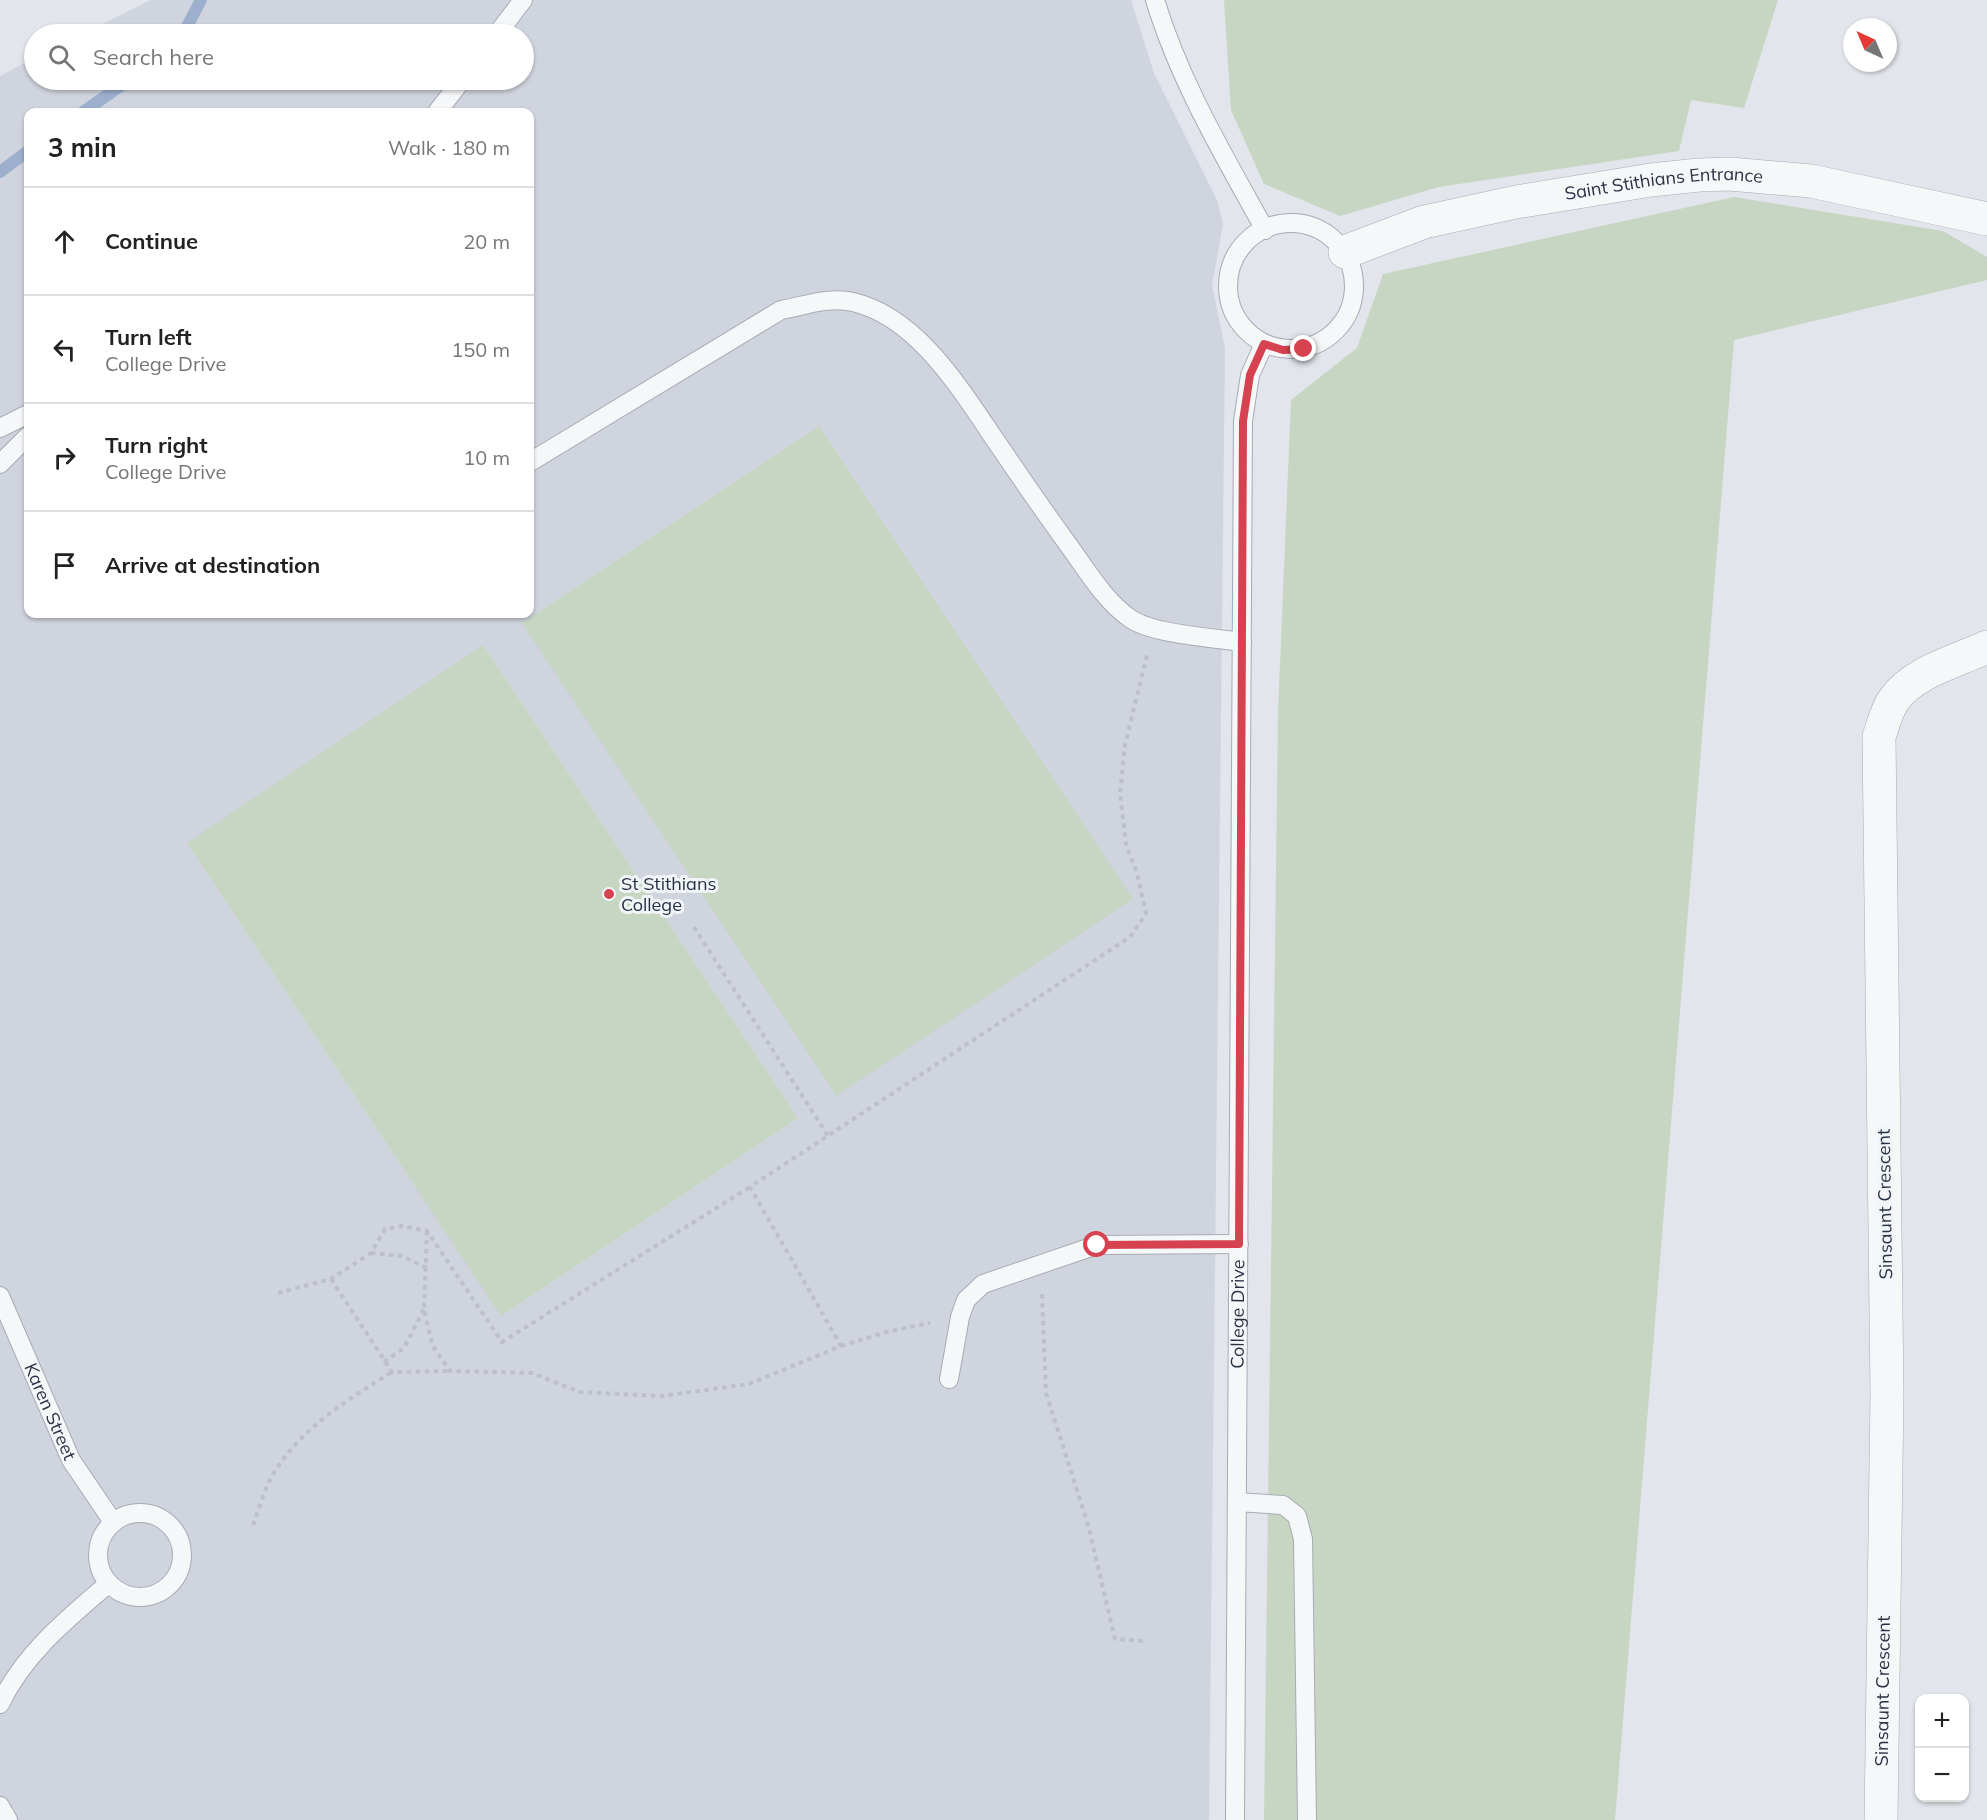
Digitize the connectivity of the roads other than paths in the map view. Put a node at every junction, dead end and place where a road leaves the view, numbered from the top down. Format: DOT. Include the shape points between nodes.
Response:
graph roads {
  1 [pos="523,0"];
  2 [pos="1155,0"];
  3 [pos="505,24"];
  4 [pos="454,90"];
  5 [pos="440,108"];
  6 [pos="1987,219"];
  7 [pos="1264,230"];
  8 [pos="1345,252"];
  9 [pos="1264,344"];
  10 [pos="24,416"];
  11 [pos="0,428"];
  12 [pos="24,440"];
  13 [pos="534,460"];
  14 [pos="0,464"];
  15 [pos="1242,642"];
  16 [pos="1987,647"];
  17 [pos="1239,1244"];
  18 [pos="0,1296"];
  19 [pos="949,1379"];
  20 [pos="1237,1502"];
  21 [pos="113,1522"];
  22 [pos="108,1584"];
  23 [pos="0,1704"];
  24 [pos="0,1806"];
  25 [pos="8,1820"];
  26 [pos="1235,1820"];
  27 [pos="1307,1820"];
  28 [pos="1881,1820"];
  1 -- 3 [label="lane"];
  2 -- 7 [label="lane" via="1168,44 1189,92"];
  4 -- 5 [label="lane"];
  6 -- 8 [label="street, Saint Stithians Entrance" via="1811,181 1730,174 1651,180 1504,205 1424,222"];
  7 -- 8 [label="lane" via="1291,223 1312,226 1331,237"];
  7 -- 9 [label="lane" via="1251,237 1237,254 1229,274 1228,295 1234,316 1246,332"];
  8 -- 9 [label="lane" via="1353,271 1354,291 1349,311 1338,328 1323,341 1304,349 1283,350"];
  9 -- 15 [label="lane, College Drive" via="1250,375 1243,421"];
  10 -- 11 [label="lane"];
  12 -- 14 [label="lane"];
  13 -- 15 [label="lane" via="781,310 852,301 899,324 948,372 1120,611 1153,628"];
  15 -- 17 [label="lane, College Drive"];
  16 -- 28 [label="street, Sinsaunt Crescent" via="1905,687 1893,700 1880,737 1887,1394"];
  17 -- 19 [label="lane" via="1097,1245 983,1284 966,1300"];
  17 -- 20 [label="lane, College Drive"];
  18 -- 21 [label="lane, Karen Street" via="71,1460"];
  20 -- 26 [label="lane, College Drive"];
  20 -- 27 [label="lane" via="1283,1505 1297,1516 1303,1539"];
  21 -- 22 [label="lane" via="100,1543 98,1560"];
  21 -- 22 [label="lane" via="136,1513 152,1514 178,1534 183,1551 177,1575 161,1593 145,1598 129,1596"];
  22 -- 23 [label="lane" via="49,1635"];
  24 -- 25 [label="lane"];
}
